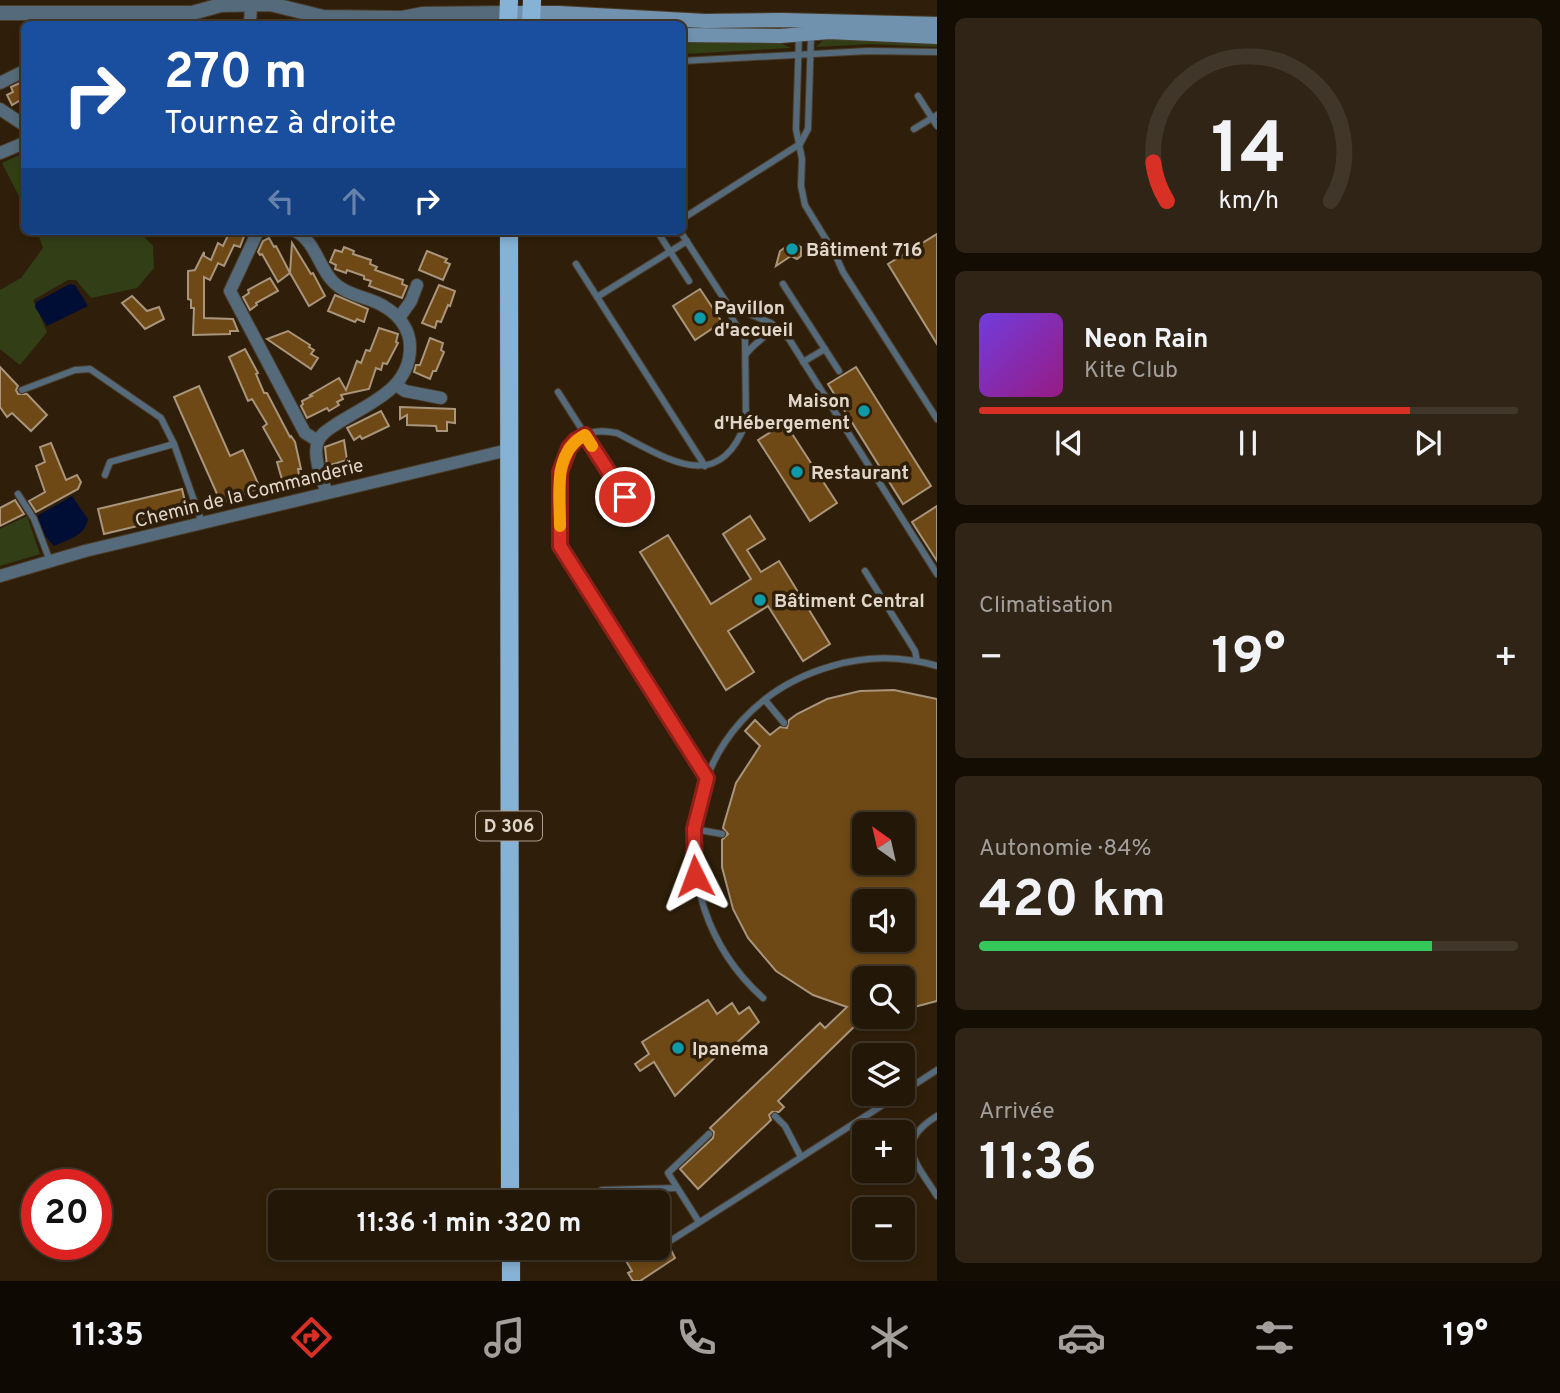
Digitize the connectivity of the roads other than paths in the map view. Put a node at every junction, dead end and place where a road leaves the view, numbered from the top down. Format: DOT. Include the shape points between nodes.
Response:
graph roads {
  1 [pos="251,5"];
  2 [pos="518,12"];
  3 [pos="0,13"];
  4 [pos="402,18"];
  5 [pos="250,21"];
  6 [pos="410,21"];
  7 [pos="937,24"];
  8 [pos="805,30"];
  9 [pos="686,35"];
  10 [pos="937,37"];
  11 [pos="937,52"];
  12 [pos="811,54"];
  13 [pos="798,55"];
  14 [pos="686,61"];
  15 [pos="21,72"];
  16 [pos="0,83"];
  17 [pos="918,96"];
  18 [pos="0,109"];
  19 [pos="934,116"];
  20 [pos="21,123"];
  21 [pos="937,125"];
  22 [pos="914,129"];
  23 [pos="21,144"];
  24 [pos="800,144"];
  25 [pos="0,153"];
  26 [pos="686,216"];
  27 [pos="256,235"];
  28 [pos="304,235"];
  29 [pos="509,235"];
  30 [pos="660,235"];
  31 [pos="683,235"];
  32 [pos="687,241"];
  33 [pos="670,251"];
  34 [pos="576,264"];
  35 [pos="689,281"];
  36 [pos="783,284"];
  37 [pos="417,285"];
  38 [pos="597,297"];
  39 [pos="728,305"];
  40 [pos="399,318"];
  41 [pos="774,326"];
  42 [pos="825,349"];
  43 [pos="746,354"];
  44 [pos="803,362"];
  45 [pos="839,371"];
  46 [pos="396,385"];
  47 [pos="22,390"];
  48 [pos="558,393"];
  49 [pos="440,398"];
  50 [pos="937,419"];
  51 [pos="585,435"];
  52 [pos="318,441"];
  53 [pos="174,444"];
  54 [pos="508,450"];
  55 [pos="705,466"];
  56 [pos="105,475"];
  57 [pos="327,493"];
  58 [pos="18,494"];
  59 [pos="625,497"];
  60 [pos="202,523"];
  61 [pos="50,561"];
  62 [pos="865,571"];
  63 [pos="937,574"];
  64 [pos="0,576"];
  65 [pos="917,661"];
  66 [pos="937,666"];
  67 [pos="765,700"];
  68 [pos="784,723"];
  69 [pos="707,778"];
  70 [pos="694,829"];
  71 [pos="722,834"];
  72 [pos="763,998"];
  73 [pos="937,1070"];
  74 [pos="915,1084"];
  75 [pos="881,1106"];
  76 [pos="775,1116"];
  77 [pos="937,1116"];
  78 [pos="709,1134"];
  79 [pos="801,1157"];
  80 [pos="677,1188"];
  81 [pos="510,1190"];
  82 [pos="602,1190"];
  83 [pos="937,1196"];
  84 [pos="699,1222"];
  85 [pos="670,1241"];
  86 [pos="511,1260"];
  87 [pos="511,1281"];
  1 -- 3 [label="street" via="220,5 192,13"];
  1 -- 4 [label="street" via="288,7 323,17"];
  1 -- 5 [label="street"];
  2 -- 4 [label="street"];
  2 -- 8 [label="main road"];
  4 -- 6 [label="street"];
  7 -- 8 [label="main road"];
  8 -- 9 [label="main road"];
  8 -- 10 [label="main road"];
  8 -- 12 [label="lane"];
  8 -- 13 [label="lane"];
  11 -- 12 [label="lane"];
  12 -- 13 [label="lane"];
  12 -- 24 [label="lane" via="808,129"];
  13 -- 14 [label="lane"];
  13 -- 24 [label="lane" via="796,129"];
  15 -- 16 [label="street"];
  17 -- 19 [label="lane"];
  18 -- 20 [label="street"];
  19 -- 21 [label="lane"];
  19 -- 22 [label="lane"];
  23 -- 25 [label="street"];
  24 -- 26 [label="lane"];
  24 -- 50 [label="lane" via="805,205"];
  27 -- 52 [label="street" via="230,291 305,433"];
  28 -- 40 [label="street" via="334,283 386,307"];
  29 -- 54 [label="main road, D 306"];
  30 -- 33 [label="lane"];
  31 -- 32 [label="lane"];
  32 -- 33 [label="lane"];
  32 -- 39 [label="lane"];
  33 -- 35 [label="lane"];
  33 -- 38 [label="lane"];
  34 -- 38 [label="lane"];
  36 -- 42 [label="lane"];
  37 -- 40 [label="street"];
  38 -- 55 [label="lane"];
  39 -- 41 [label="lane"];
  39 -- 43 [label="lane" via="745,339"];
  40 -- 46 [label="street" via="411,341 410,358"];
  41 -- 43 [label="lane"];
  41 -- 44 [label="lane" via="789,339"];
  42 -- 44 [label="lane"];
  42 -- 45 [label="lane"];
  43 -- 55 [label="lane" via="746,422 737,444 720,460"];
  44 -- 63 [label="lane"];
  46 -- 49 [label="street"];
  46 -- 52 [label="street"];
  47 -- 53 [label="lane" via="90,369 161,418"];
  48 -- 51 [label="lane"];
  51 -- 55 [label="lane" via="600,430 618,433 676,463"];
  51 -- 59 [label="lane"];
  51 -- 69 [label="lane" via="569,448 560,472 560,546"];
  52 -- 57 [label="street" via="317,460"];
  53 -- 56 [label="lane" via="110,462"];
  53 -- 60 [label="lane"];
  54 -- 57 [label="street, Chemin de la Commanderie"];
  54 -- 81 [label="main road, D 306"];
  57 -- 60 [label="street, Chemin de la Commanderie"];
  58 -- 61 [label="lane" via="34,519"];
  60 -- 61 [label="street, Chemin de la Commanderie"];
  61 -- 64 [label="street, Chemin de la Commanderie"];
  62 -- 65 [label="lane"];
  65 -- 66 [label="lane"];
  65 -- 67 [label="lane" via="875,658 841,663 796,680"];
  67 -- 68 [label="lane"];
  67 -- 69 [label="lane" via="730,736"];
  69 -- 70 [label="lane"];
  70 -- 71 [label="lane"];
  70 -- 72 [label="lane" via="695,876 706,919 733,967"];
  73 -- 74 [label="lane"];
  75 -- 79 [label="lane"];
  76 -- 79 [label="lane"];
  77 -- 83 [label="lane" via="916,1132 912,1151"];
  78 -- 80 [label="lane" via="668,1173"];
  79 -- 84 [label="lane"];
  80 -- 82 [label="lane"];
  80 -- 84 [label="lane"];
  84 -- 85 [label="lane"];
  86 -- 87 [label="main road"];
}
